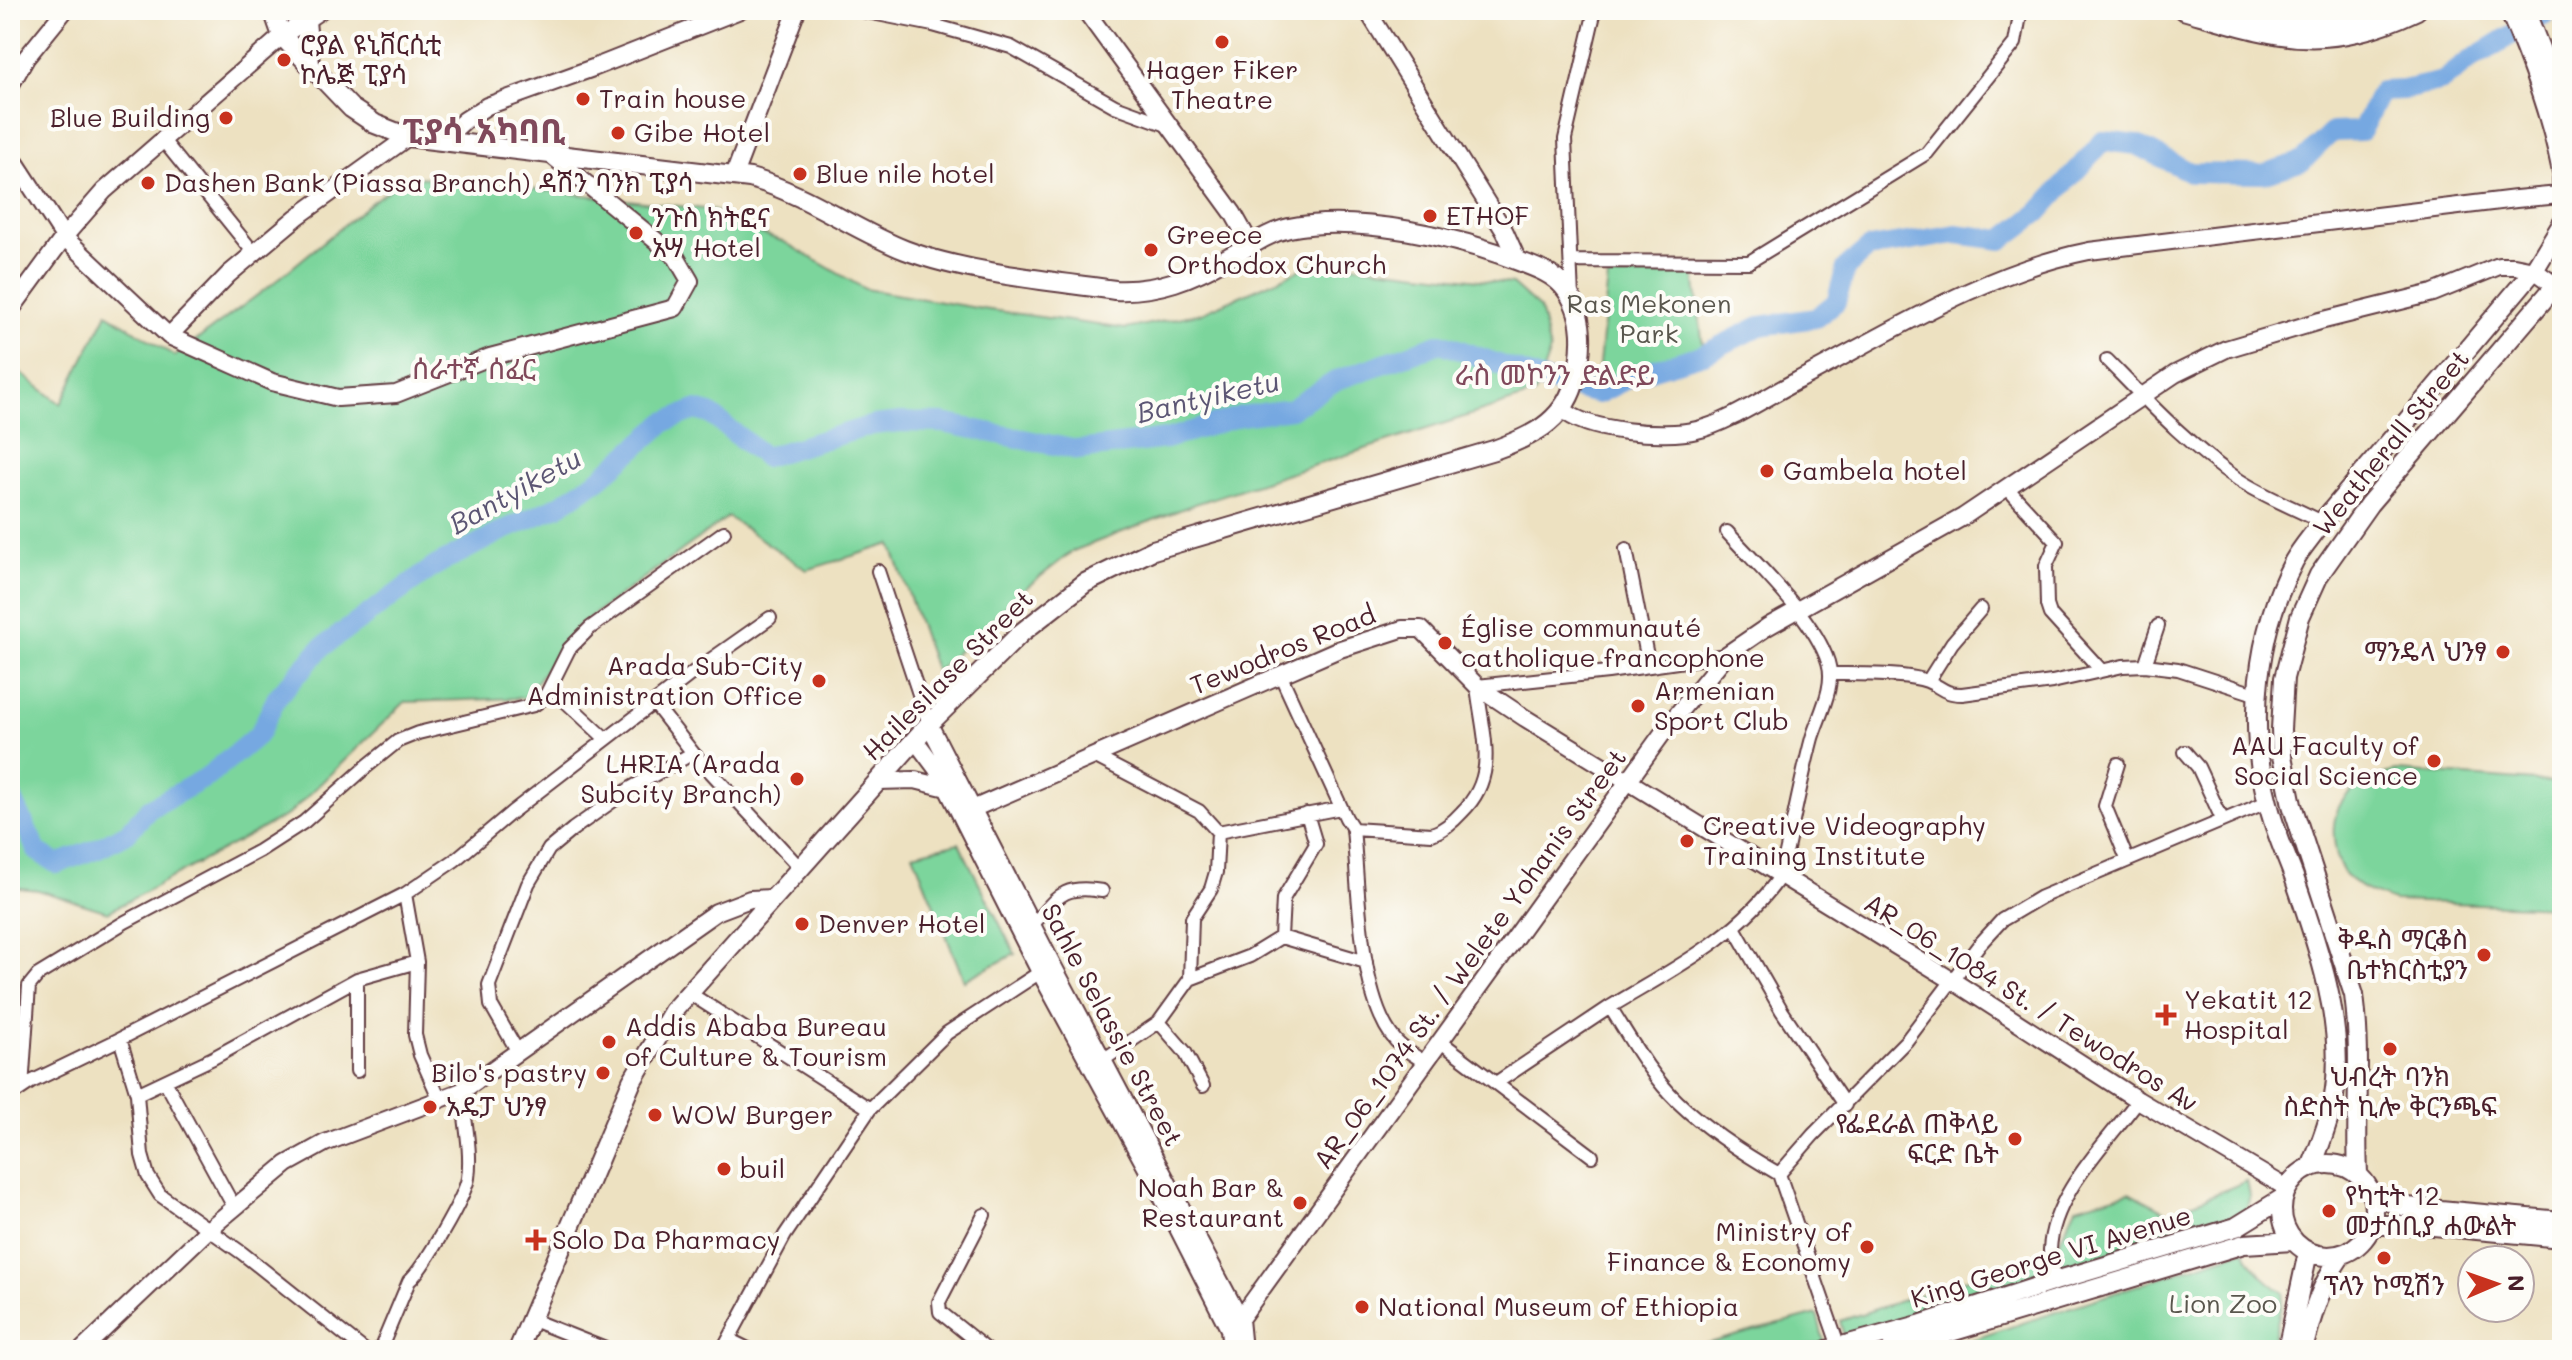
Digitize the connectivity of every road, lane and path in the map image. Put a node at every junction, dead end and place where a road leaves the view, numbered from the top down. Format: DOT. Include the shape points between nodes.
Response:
graph roads {
  1 [pos="65,10"];
  2 [pos="273,10"];
  3 [pos="740,10"];
  4 [pos="797,10"];
  5 [pos="857,10"];
  6 [pos="1085,10"];
  7 [pos="1367,10"];
  8 [pos="1595,10"];
  9 [pos="2021,10"];
  10 [pos="2183,10"];
  11 [pos="2229,10"];
  12 [pos="2384,10"];
  13 [pos="2417,10"];
  14 [pos="2509,10"];
  15 [pos="2525,10"];
  16 [pos="311,13"];
  17 [pos="282,36"];
  18 [pos="2536,57"];
  19 [pos="310,64"];
  20 [pos="10,86"];
  21 [pos="2562,104"];
  22 [pos="1170,126"];
  23 [pos="408,137"];
  24 [pos="162,139"];
  25 [pos="443,140"];
  26 [pos="10,154"];
  27 [pos="550,154"];
  28 [pos="2562,172"];
  29 [pos="734,175"];
  30 [pos="2561,192"];
  31 [pos="2562,224"];
  32 [pos="64,237"];
  33 [pos="1251,245"];
  34 [pos="254,253"];
  35 [pos="1518,261"];
  36 [pos="1571,261"];
  37 [pos="2534,270"];
  38 [pos="2559,282"];
  39 [pos="1572,298"];
  40 [pos="10,311"];
  41 [pos="169,336"];
  42 [pos="2107,360"];
  43 [pos="2143,396"];
  44 [pos="1562,409"];
  45 [pos="2008,489"];
  46 [pos="2322,522"];
  47 [pos="724,532"];
  48 [pos="1727,532"];
  49 [pos="1626,549"];
  50 [pos="878,571"];
  51 [pos="1981,609"];
  52 [pos="1797,610"];
  53 [pos="770,618"];
  54 [pos="2158,626"];
  55 [pos="1726,655"];
  56 [pos="2145,665"];
  57 [pos="1649,666"];
  58 [pos="2101,670"];
  59 [pos="1280,674"];
  60 [pos="1831,674"];
  61 [pos="1928,681"];
  62 [pos="1477,686"];
  63 [pos="550,687"];
  64 [pos="2258,695"];
  65 [pos="654,703"];
  66 [pos="929,724"];
  67 [pos="606,739"];
  68 [pos="915,740"];
  69 [pos="2185,752"];
  70 [pos="693,753"];
  71 [pos="1094,756"];
  72 [pos="2118,764"];
  73 [pos="878,781"];
  74 [pos="1628,781"];
  75 [pos="947,788"];
  76 [pos="2267,802"];
  77 [pos="1341,808"];
  78 [pos="966,811"];
  79 [pos="1307,814"];
  80 [pos="2222,819"];
  81 [pos="1353,829"];
  82 [pos="1218,832"];
  83 [pos="2127,859"];
  84 [pos="800,868"];
  85 [pos="1781,875"];
  86 [pos="1102,891"];
  87 [pos="405,894"];
  88 [pos="774,898"];
  89 [pos="1735,929"];
  90 [pos="1027,930"];
  91 [pos="1281,937"];
  92 [pos="417,962"];
  93 [pos="1366,962"];
  94 [pos="1046,968"];
  95 [pos="357,979"];
  96 [pos="1190,979"];
  97 [pos="1953,981"];
  98 [pos="689,993"];
  99 [pos="2354,995"];
  100 [pos="2331,999"];
  101 [pos="1610,1007"];
  102 [pos="1159,1022"];
  103 [pos="120,1039"];
  104 [pos="1441,1042"];
  105 [pos="518,1052"];
  106 [pos="1103,1060"];
  107 [pos="1426,1063"];
  108 [pos="357,1071"];
  109 [pos="165,1081"];
  110 [pos="1496,1083"];
  111 [pos="1203,1086"];
  112 [pos="22,1088"];
  113 [pos="462,1091"];
  114 [pos="137,1094"];
  115 [pos="10,1096"];
  116 [pos="440,1100"];
  117 [pos="2138,1100"];
  118 [pos="1845,1105"];
  119 [pos="870,1109"];
  120 [pos="1133,1132"];
  121 [pos="1592,1156"];
  122 [pos="2312,1165"];
  123 [pos="2358,1173"];
  124 [pos="1779,1174"];
  125 [pos="2285,1193"];
  126 [pos="2373,1197"];
  127 [pos="234,1207"];
  128 [pos="984,1215"];
  129 [pos="2562,1221"];
  130 [pos="2372,1225"];
  131 [pos="2508,1225"];
  132 [pos="209,1229"];
  133 [pos="2562,1238"];
  134 [pos="2300,1246"];
  135 [pos="2342,1254"];
  136 [pos="2055,1281"];
  137 [pos="2017,1302"];
  138 [pos="10,1306"];
  139 [pos="530,1319"];
  140 [pos="1234,1324"];
  141 [pos="1833,1348"];
  142 [pos="723,1349"];
  143 [pos="12,1350"];
  144 [pos="82,1350"];
  145 [pos="364,1350"];
  146 [pos="380,1350"];
  147 [pos="518,1350"];
  148 [pos="608,1350"];
  149 [pos="750,1350"];
  150 [pos="987,1350"];
  151 [pos="1231,1350"];
  152 [pos="1243,1350"];
  153 [pos="1891,1350"];
  154 [pos="2287,1350"];
  155 [pos="2303,1350"];
  1 -- 20 [label="main road"];
  2 -- 17 [label="main road"];
  3 -- 25 [label="main road" via="487,106"];
  4 -- 29 [label="main road"];
  5 -- 22 [label="street" via="1011,47 1115,106"];
  6 -- 22 [label="main road"];
  7 -- 35 [label="main road"];
  8 -- 36 [label="street" via="1565,139"];
  9 -- 36 [label="street" via="2015,43 1927,153 1749,262"];
  10 -- 13 [label="main road" via="2267,33 2327,38 2373,29"];
  11 -- 12 [label="main road" via="2315,27"];
  14 -- 18 [label="main road"];
  15 -- 18 [label="main road"];
  16 -- 17 [label="main road"];
  16 -- 19 [label="main road"];
  17 -- 19 [label="main road"];
  17 -- 24 [label="main road"];
  18 -- 21 [label="main road"];
  18 -- 28 [label="main road"];
  19 -- 23 [label="main road" via="351,108"];
  22 -- 33 [label="main road"];
  23 -- 25 [label="main road"];
  23 -- 34 [label="main road"];
  24 -- 32 [label="main road" via="104,191"];
  24 -- 34 [label="street"];
  25 -- 27 [label="main road"];
  26 -- 32 [label="main road"];
  27 -- 29 [label="main road"];
  27 -- 41 [label="main road" via="676,257 690,281 675,308 490,357 396,394 338,398 272,382"];
  29 -- 33 [label="main road" via="776,186 927,258 1061,283 1153,289 1195,276"];
  30 -- 44 [label="main road" via="2089,251 2038,262 1696,430 1625,431"];
  31 -- 37 [label="main road"];
  32 -- 40 [label="main road"];
  32 -- 41 [label="main road"];
  33 -- 35 [label="main road" via="1289,228 1360,227 1444,237"];
  34 -- 41 [label="main road"];
  35 -- 39 [label="main road" via="1546,272"];
  36 -- 39 [label="street"];
  37 -- 38 [label="main road"];
  37 -- 43 [label="main road, AR_06_1074 St. / Welete Yohanis Street" via="2499,266 2433,293 2226,349"];
  37 -- 46 [label="main road"];
  38 -- 99 [label="main road, Weatherall Street" via="2369,504 2319,575 2300,617 2284,678 2286,787"];
  39 -- 44 [label="main road, Hailesilase Street" via="1583,339 1574,386"];
  42 -- 43 [label="street"];
  43 -- 45 [label="main road, AR_06_1074 St. / Welete Yohanis Street"];
  43 -- 46 [label="street" via="2173,428 2242,482"];
  44 -- 66 [label="main road, Hailesilase Street" via="1546,426 1494,450 1153,550 1110,569 1038,618"];
  45 -- 52 [label="main road, AR_06_1074 St. / Welete Yohanis Street"];
  45 -- 58 [label="street" via="2057,542 2046,566 2050,614"];
  46 -- 64 [label="main road" via="2283,586 2262,657"];
  47 -- 63 [label="street" via="590,628 569,649"];
  48 -- 52 [label="street"];
  49 -- 57 [label="street"];
  50 -- 66 [label="street"];
  51 -- 61 [label="street"];
  52 -- 55 [label="main road, AR_06_1074 St. / Welete Yohanis Street"];
  52 -- 60 [label="street" via="1823,649"];
  53 -- 65 [label="street"];
  54 -- 56 [label="street"];
  55 -- 57 [label="street"];
  55 -- 74 [label="main road, AR_06_1074 St. / Welete Yohanis Street"];
  56 -- 58 [label="street"];
  56 -- 64 [label="street" via="2178,669"];
  57 -- 62 [label="street"];
  58 -- 61 [label="street" via="1962,694 1949,694"];
  59 -- 62 [label="main road, Tewodros Road" via="1410,627 1421,629"];
  59 -- 71 [label="main road, Tewodros Road"];
  59 -- 77 [label="street"];
  60 -- 61 [label="street"];
  60 -- 85 [label="street"];
  62 -- 74 [label="main road, Tewodros Road"];
  62 -- 81 [label="street" via="1486,765 1480,791 1470,805 1432,834"];
  63 -- 67 [label="street"];
  63 -- 112 [label="street" via="534,705 398,741 293,830 38,975 29,986"];
  64 -- 76 [label="main road"];
  65 -- 67 [label="street"];
  65 -- 70 [label="street"];
  66 -- 68 [label="main road, Hailesilase Street"];
  66 -- 78 [label="main road, Sahle Selassie Street"];
  67 -- 87 [label="street"];
  68 -- 73 [label="main road, Hailesilase Street"];
  68 -- 75 [label="main road"];
  69 -- 80 [label="street" via="2198,767"];
  70 -- 84 [label="street"];
  70 -- 105 [label="street" via="573,829 549,849 528,884 489,985 491,1005"];
  71 -- 78 [label="main road, Tewodros Road"];
  71 -- 82 [label="street" via="1199,811"];
  72 -- 83 [label="street" via="2105,806"];
  73 -- 75 [label="main road" via="915,780"];
  73 -- 84 [label="main road, Hailesilase Street"];
  74 -- 85 [label="main road, AR_06_1084 St. / Tewodros Av"];
  74 -- 104 [label="main road, AR_06_1074 St. / Welete Yohanis Street"];
  75 -- 78 [label="main road"];
  76 -- 80 [label="street"];
  76 -- 100 [label="main road"];
  77 -- 79 [label="street"];
  77 -- 81 [label="street"];
  78 -- 90 [label="main road, Sahle Selassie Street"];
  79 -- 82 [label="street"];
  79 -- 91 [label="street" via="1316,844 1283,899"];
  80 -- 83 [label="street"];
  81 -- 93 [label="street"];
  82 -- 96 [label="street" via="1211,889 1192,918"];
  83 -- 97 [label="street" via="2002,920"];
  84 -- 88 [label="main road, Hailesilase Street"];
  85 -- 89 [label="street"];
  85 -- 97 [label="main road, AR_06_1084 St. / Tewodros Av"];
  86 -- 90 [label="street" via="1065,891"];
  87 -- 92 [label="street"];
  87 -- 103 [label="street"];
  88 -- 98 [label="main road, Hailesilase Street"];
  88 -- 105 [label="main road" via="750,899 716,912"];
  89 -- 101 [label="street"];
  89 -- 118 [label="street"];
  90 -- 94 [label="main road, Sahle Selassie Street"];
  91 -- 93 [label="street"];
  91 -- 96 [label="street" via="1250,956"];
  92 -- 95 [label="street"];
  92 -- 116 [label="street" via="415,1035"];
  93 -- 107 [label="street" via="1387,1027 1396,1041"];
  94 -- 106 [label="main road, Sahle Selassie Street"];
  94 -- 119 [label="street" via="947,1033"];
  94 -- 120 [label="main road"];
  95 -- 108 [label="street"];
  95 -- 109 [label="street"];
  96 -- 102 [label="street"];
  97 -- 117 [label="main road, AR_06_1084 St. / Tewodros Av"];
  97 -- 118 [label="street" via="1907,1040"];
  98 -- 119 [label="street"];
  98 -- 139 [label="main road, Hailesilase Street" via="632,1081"];
  99 -- 100 [label="main road"];
  99 -- 123 [label="main road, Weatherall Street"];
  100 -- 122 [label="main road" via="2334,1094"];
  101 -- 110 [label="street"];
  101 -- 124 [label="street" via="1678,1102"];
  102 -- 106 [label="street"];
  102 -- 111 [label="street" via="1185,1052"];
  103 -- 112 [label="street"];
  103 -- 114 [label="street"];
  104 -- 107 [label="main road, AR_06_1074 St. / Welete Yohanis Street"];
  104 -- 110 [label="street"];
  105 -- 113 [label="main road"];
  106 -- 120 [label="main road, Sahle Selassie Street"];
  107 -- 140 [label="main road, AR_06_1074 St. / Welete Yohanis Street"];
  109 -- 114 [label="street"];
  109 -- 127 [label="street"];
  110 -- 121 [label="street"];
  112 -- 115 [label="street"];
  113 -- 116 [label="main road"];
  113 -- 146 [label="street" via="468,1179 418,1274 409,1281"];
  114 -- 132 [label="street" via="148,1176 160,1195"];
  116 -- 127 [label="main road" via="325,1143 287,1164"];
  117 -- 125 [label="main road, AR_06_1084 St. / Tewodros Av"];
  117 -- 136 [label="street" via="2072,1185 2061,1208 2050,1252"];
  118 -- 124 [label="street"];
  119 -- 142 [label="street" via="785,1235"];
  120 -- 140 [label="main road, Sahle Selassie Street"];
  122 -- 123 [label="main road" via="2328,1162"];
  122 -- 125 [label="main road" via="2297,1174"];
  123 -- 126 [label="main road"];
  124 -- 141 [label="street"];
  125 -- 134 [label="main road" via="2285,1228"];
  125 -- 136 [label="main road, King George VI Avenue" via="2236,1227"];
  126 -- 130 [label="main road"];
  126 -- 131 [label="main road"];
  127 -- 132 [label="main road"];
  128 -- 150 [label="street" via="939,1302 949,1322"];
  129 -- 131 [label="main road"];
  130 -- 131 [label="main road"];
  130 -- 135 [label="main road" via="2361,1243"];
  131 -- 133 [label="main road"];
  132 -- 144 [label="main road"];
  132 -- 145 [label="street"];
  134 -- 135 [label="main road" via="2325,1256"];
  134 -- 137 [label="main road, King George VI Avenue" via="2244,1244"];
  134 -- 154 [label="main road"];
  135 -- 155 [label="main road" via="2317,1297"];
  136 -- 137 [label="main road, King George VI Avenue"];
  137 -- 141 [label="main road, King George VI Avenue"];
  137 -- 153 [label="main road, King George VI Avenue"];
  138 -- 143 [label="street"];
  139 -- 147 [label="main road, Hailesilase Street"];
  139 -- 148 [label="street"];
  140 -- 151 [label="main road"];
  140 -- 152 [label="main road, Sahle Selassie Street"];
  142 -- 149 [label="street" via="732,1341"];
}
